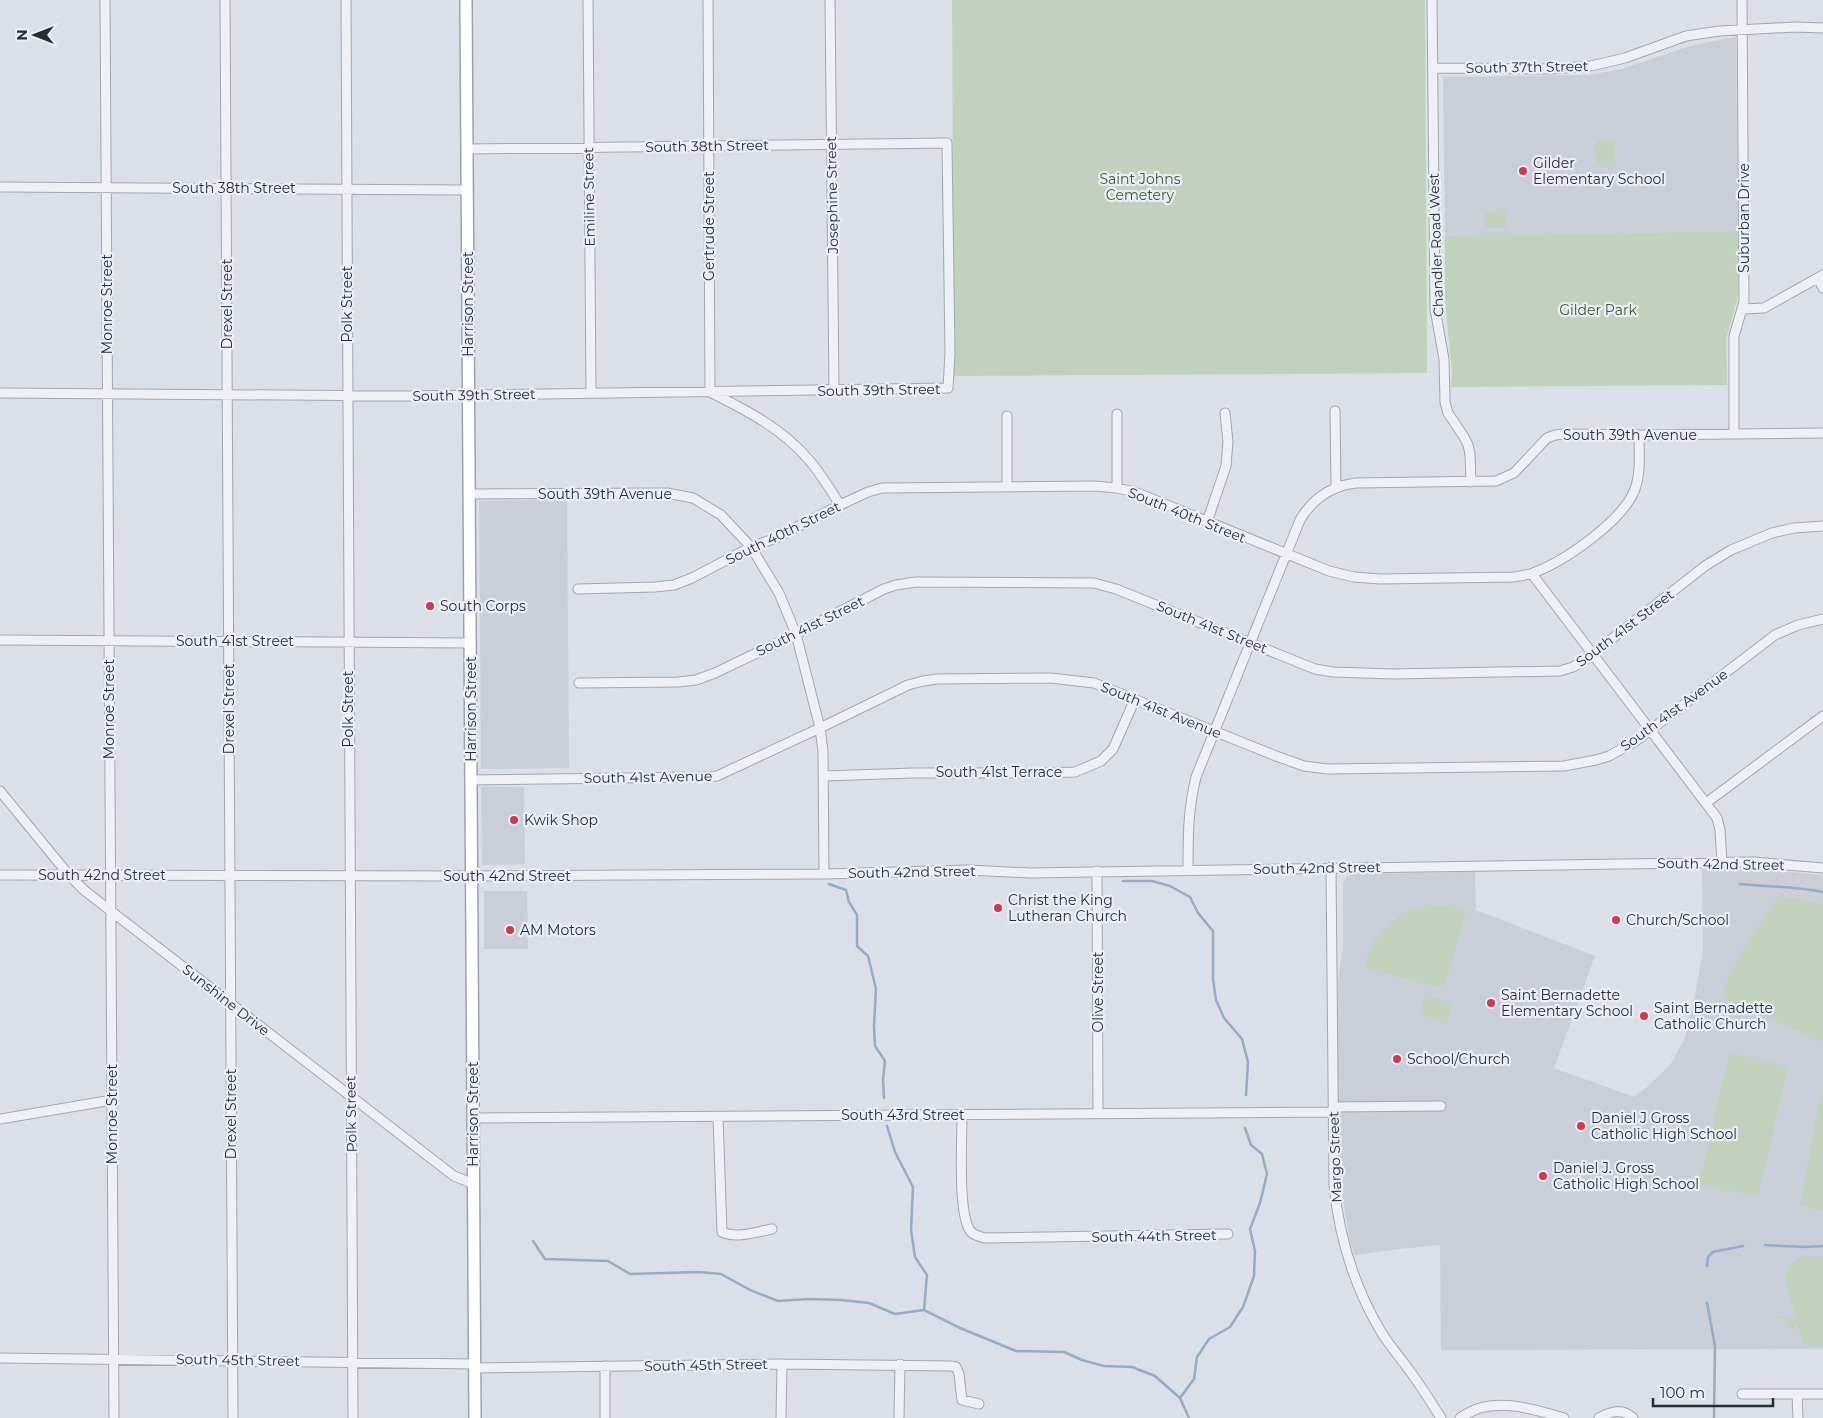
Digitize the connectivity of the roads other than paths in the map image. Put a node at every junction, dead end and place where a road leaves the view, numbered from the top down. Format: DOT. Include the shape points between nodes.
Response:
graph roads {
  1 [pos="105,0"];
  2 [pos="225,0"];
  3 [pos="346,0"];
  4 [pos="466,0"];
  5 [pos="588,0"];
  6 [pos="708,0"];
  7 [pos="830,0"];
  8 [pos="1432,0"];
  9 [pos="1742,0"];
  10 [pos="1823,28"];
  11 [pos="1742,30"];
  12 [pos="1433,68"];
  13 [pos="832,145"];
  14 [pos="709,146"];
  15 [pos="588,148"];
  16 [pos="467,149"];
  17 [pos="0,187"];
  18 [pos="106,187"];
  19 [pos="226,188"];
  20 [pos="347,189"];
  21 [pos="467,190"];
  22 [pos="1821,277"];
  23 [pos="1823,288"];
  24 [pos="1743,309"];
  25 [pos="948,388"];
  26 [pos="834,390"];
  27 [pos="710,392"];
  28 [pos="0,393"];
  29 [pos="108,394"];
  30 [pos="590,394"];
  31 [pos="228,395"];
  32 [pos="348,395"];
  33 [pos="469,395"];
  34 [pos="1335,411"];
  35 [pos="1225,413"];
  36 [pos="1117,414"];
  37 [pos="1008,416"];
  38 [pos="1823,433"];
  39 [pos="1734,434"];
  40 [pos="1639,435"];
  41 [pos="1471,482"];
  42 [pos="1008,486"];
  43 [pos="1336,487"];
  44 [pos="1116,488"];
  45 [pos="469,494"];
  46 [pos="840,505"];
  47 [pos="1207,522"];
  48 [pos="1823,526"];
  49 [pos="750,547"];
  50 [pos="1286,555"];
  51 [pos="1532,574"];
  52 [pos="578,589"];
  53 [pos="1823,620"];
  54 [pos="796,634"];
  55 [pos="0,640"];
  56 [pos="109,640"];
  57 [pos="228,641"];
  58 [pos="348,641"];
  59 [pos="470,642"];
  60 [pos="1250,643"];
  61 [pos="1593,654"];
  62 [pos="579,684"];
  63 [pos="1135,699"];
  64 [pos="1823,716"];
  65 [pos="820,728"];
  66 [pos="1650,730"];
  67 [pos="1215,731"];
  68 [pos="824,776"];
  69 [pos="471,780"];
  70 [pos="0,791"];
  71 [pos="1706,803"];
  72 [pos="1722,862"];
  73 [pos="1331,867"];
  74 [pos="1823,868"];
  75 [pos="1188,870"];
  76 [pos="1097,871"];
  77 [pos="68,874"];
  78 [pos="110,874"];
  79 [pos="824,874"];
  80 [pos="0,875"];
  81 [pos="229,876"];
  82 [pos="472,876"];
  83 [pos="349,877"];
  84 [pos="110,911"];
  85 [pos="230,1003"];
  86 [pos="351,1097"];
  87 [pos="112,1100"];
  88 [pos="1441,1106"];
  89 [pos="1333,1109"];
  90 [pos="1098,1113"];
  91 [pos="962,1115"];
  92 [pos="718,1117"];
  93 [pos="473,1118"];
  94 [pos="0,1119"];
  95 [pos="474,1184"];
  96 [pos="772,1229"];
  97 [pos="1228,1234"];
  98 [pos="0,1358"];
  99 [pos="114,1360"];
  100 [pos="233,1360"];
  101 [pos="353,1362"];
  102 [pos="782,1364"];
  103 [pos="900,1364"];
  104 [pos="475,1366"];
  105 [pos="605,1366"];
  106 [pos="1742,1394"];
  107 [pos="1797,1394"];
  108 [pos="1823,1394"];
  109 [pos="980,1404"];
  110 [pos="114,1418"];
  111 [pos="233,1418"];
  112 [pos="353,1418"];
  113 [pos="475,1418"];
  114 [pos="605,1418"];
  115 [pos="781,1418"];
  116 [pos="899,1418"];
  117 [pos="1441,1418"];
  118 [pos="1460,1418"];
  119 [pos="1564,1418"];
  120 [pos="1598,1418"];
  121 [pos="1634,1418"];
  122 [pos="1798,1418"];
  1 -- 18 [label="street, Monroe Street"];
  2 -- 19 [label="street, Drexel Street"];
  3 -- 20 [label="street, Polk Street"];
  4 -- 16 [label="main road, Harrison Street"];
  5 -- 15 [label="street, Emiline Street"];
  6 -- 14 [label="street, Gertrude Street"];
  7 -- 13 [label="street, Josephine Street"];
  8 -- 12 [label="street, Chandler Road West"];
  9 -- 11 [label="street, Suburban Drive"];
  10 -- 11 [label="street, South 37th Street"];
  11 -- 12 [label="street, South 37th Street" via="1686,36 1625,58 1591,66"];
  11 -- 24 [label="street, Suburban Drive"];
  12 -- 41 [label="street, Chandler Road West" via="1435,309 1444,359 1445,402 1448,413 1468,445"];
  13 -- 14 [label="street, South 38th Street"];
  13 -- 25 [label="street, South 38th Street" via="947,143"];
  13 -- 26 [label="street, Josephine Street"];
  14 -- 15 [label="street, South 38th Street"];
  14 -- 27 [label="street, Gertrude Street"];
  15 -- 16 [label="street, South 38th Street"];
  15 -- 30 [label="street, Emiline Street"];
  16 -- 21 [label="main road, Harrison Street"];
  17 -- 18 [label="street, South 38th Street"];
  18 -- 19 [label="street, South 38th Street"];
  18 -- 29 [label="street, Monroe Street"];
  19 -- 20 [label="street, South 38th Street"];
  19 -- 31 [label="street, Drexel Street"];
  20 -- 21 [label="street, South 38th Street"];
  20 -- 32 [label="street, Polk Street"];
  21 -- 33 [label="main road, Harrison Street"];
  22 -- 23 [label="street"];
  22 -- 24 [label="street" via="1764,308"];
  24 -- 39 [label="street, Suburban Drive" via="1734,336"];
  25 -- 26 [label="street, South 39th Street"];
  26 -- 27 [label="street, South 39th Street"];
  27 -- 30 [label="street, South 39th Street"];
  27 -- 46 [label="street" via="777,430 808,458"];
  28 -- 29 [label="street, South 39th Street"];
  29 -- 31 [label="street, South 39th Street"];
  29 -- 56 [label="street, Monroe Street"];
  30 -- 33 [label="street, South 39th Street"];
  31 -- 32 [label="street, South 39th Street"];
  31 -- 57 [label="street, Drexel Street"];
  32 -- 33 [label="street, South 39th Street"];
  32 -- 58 [label="street, Polk Street"];
  33 -- 45 [label="main road, Harrison Street"];
  34 -- 43 [label="street"];
  35 -- 47 [label="street" via="1226,466"];
  36 -- 44 [label="street"];
  37 -- 42 [label="street"];
  38 -- 39 [label="street, South 39th Avenue"];
  39 -- 40 [label="street, South 39th Avenue"];
  40 -- 41 [label="street, South 39th Avenue" via="1555,435 1547,438 1506,478"];
  40 -- 51 [label="street, South 40th Street" via="1636,486 1628,504 1601,531 1558,561"];
  41 -- 43 [label="street, South 39th Avenue" via="1356,483"];
  42 -- 44 [label="street, South 40th Street"];
  42 -- 46 [label="street, South 40th Street" via="882,488"];
  43 -- 50 [label="street" via="1307,508"];
  44 -- 47 [label="street, South 40th Street" via="1135,492"];
  45 -- 49 [label="street, South 39th Avenue" via="680,494 722,515"];
  45 -- 59 [label="main road, Harrison Street"];
  46 -- 49 [label="street, South 40th Street" via="776,538"];
  47 -- 50 [label="street, South 40th Street"];
  48 -- 61 [label="street, South 41st Street" via="1772,533 1731,550 1705,566"];
  49 -- 52 [label="street, South 40th Street" via="674,585"];
  49 -- 54 [label="street, South 39th Avenue" via="779,593"];
  50 -- 51 [label="street, South 40th Street" via="1354,577 1514,577"];
  50 -- 60 [label="street"];
  51 -- 61 [label="street"];
  53 -- 66 [label="street, South 41st Avenue" via="1775,634"];
  54 -- 60 [label="street, South 41st Street" via="896,585 916,582 1062,582 1094,583 1116,589"];
  54 -- 62 [label="street, South 41st Street" via="696,680"];
  54 -- 65 [label="street, South 39th Avenue"];
  55 -- 56 [label="street, South 41st Street"];
  56 -- 57 [label="street, South 41st Street"];
  56 -- 78 [label="street, Monroe Street"];
  57 -- 58 [label="street, South 41st Street"];
  57 -- 81 [label="street, Drexel Street"];
  58 -- 59 [label="street, South 41st Street"];
  58 -- 83 [label="street, Polk Street"];
  59 -- 69 [label="main road, Harrison Street"];
  60 -- 61 [label="street, South 41st Street" via="1315,669 1393,674 1549,672 1573,667"];
  60 -- 67 [label="street"];
  61 -- 66 [label="street"];
  63 -- 65 [label="street, South 41st Avenue" via="1094,683 1073,680 923,680"];
  63 -- 67 [label="street, South 41st Avenue"];
  63 -- 68 [label="street, South 41st Terrace" via="1113,749 1101,760 1074,772"];
  64 -- 71 [label="street"];
  65 -- 68 [label="street, South 39th Avenue"];
  65 -- 69 [label="street, South 41st Avenue" via="716,776"];
  66 -- 67 [label="street, South 41st Avenue" via="1609,756 1564,766 1327,769 1304,766"];
  66 -- 71 [label="street"];
  67 -- 75 [label="street" via="1190,800"];
  68 -- 79 [label="street, South 39th Avenue"];
  69 -- 82 [label="main road, Harrison Street"];
  70 -- 77 [label="street, Sunshine Drive"];
  71 -- 72 [label="street" via="1717,818"];
  72 -- 73 [label="street, South 42nd Street"];
  72 -- 74 [label="street, South 42nd Street"];
  73 -- 75 [label="street, South 42nd Street"];
  73 -- 89 [label="street, Margo Street"];
  75 -- 76 [label="street, South 42nd Street"];
  76 -- 79 [label="street, South 42nd Street"];
  76 -- 90 [label="street, Olive Street"];
  77 -- 78 [label="street, South 42nd Street"];
  77 -- 80 [label="street, South 42nd Street"];
  77 -- 84 [label="street, Sunshine Drive"];
  78 -- 81 [label="street, South 42nd Street"];
  78 -- 84 [label="street, Monroe Street"];
  79 -- 82 [label="street, South 42nd Street"];
  81 -- 83 [label="street, South 42nd Street"];
  81 -- 85 [label="street, Drexel Street"];
  82 -- 83 [label="street, South 42nd Street"];
  82 -- 93 [label="main road, Harrison Street"];
  83 -- 86 [label="street, Polk Street"];
  84 -- 85 [label="street, Sunshine Drive"];
  84 -- 87 [label="street, Monroe Street"];
  85 -- 86 [label="street, Sunshine Drive"];
  85 -- 100 [label="street, Drexel Street"];
  86 -- 95 [label="street, Sunshine Drive" via="454,1176"];
  86 -- 101 [label="street, Polk Street"];
  87 -- 94 [label="street"];
  87 -- 99 [label="street, Monroe Street"];
  88 -- 89 [label="street, South 43rd Street"];
  89 -- 90 [label="street, South 43rd Street"];
  89 -- 117 [label="street, Margo Street" via="1336,1208 1349,1263 1381,1331"];
  90 -- 91 [label="street, South 43rd Street"];
  91 -- 92 [label="street, South 43rd Street"];
  91 -- 97 [label="street, South 44th Street" via="962,1202 969,1230 975,1235 985,1238"];
  92 -- 93 [label="street, South 43rd Street"];
  92 -- 96 [label="street" via="722,1232 728,1235"];
  93 -- 95 [label="main road, Harrison Street"];
  95 -- 104 [label="main road, Harrison Street"];
  98 -- 99 [label="street, South 45th Street"];
  99 -- 100 [label="street, South 45th Street"];
  99 -- 110 [label="street, Monroe Street"];
  100 -- 101 [label="street, South 45th Street"];
  100 -- 111 [label="street, Drexel Street"];
  101 -- 104 [label="street, South 45th Street"];
  101 -- 112 [label="street, Polk Street"];
  102 -- 103 [label="street, South 45th Street"];
  102 -- 105 [label="street, South 45th Street"];
  102 -- 115 [label="street"];
  103 -- 109 [label="street, South 45th Street" via="956,1367 962,1400"];
  103 -- 116 [label="street"];
  104 -- 105 [label="street, South 45th Street"];
  104 -- 113 [label="main road, Harrison Street"];
  105 -- 114 [label="street"];
  106 -- 107 [label="street"];
  107 -- 108 [label="street"];
  107 -- 122 [label="street"];
  118 -- 119 [label="street" via="1482,1407 1495,1406 1522,1408"];
  120 -- 121 [label="street" via="1615,1410"];
}
